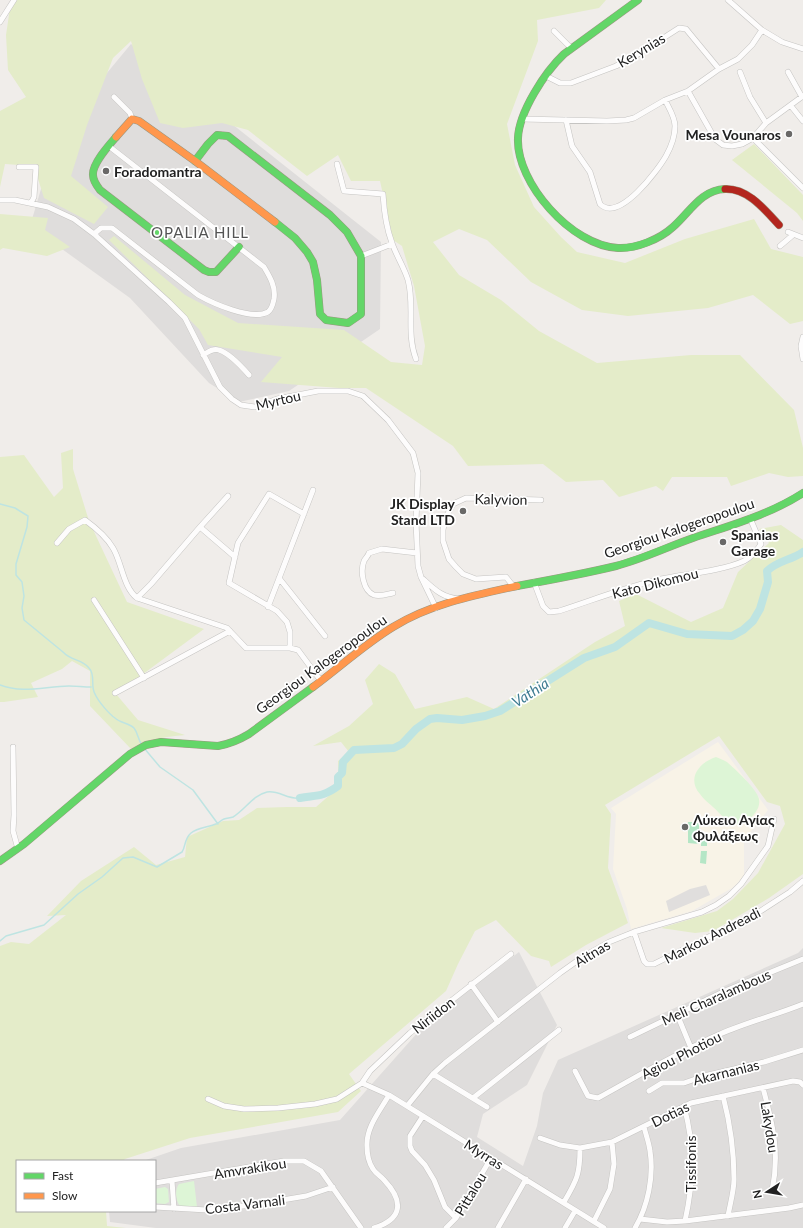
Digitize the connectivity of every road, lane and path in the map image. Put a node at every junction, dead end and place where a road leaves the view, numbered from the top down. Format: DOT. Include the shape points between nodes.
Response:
graph roads {
  1 [pos="14,0"];
  2 [pos="638,0"];
  3 [pos="728,0"];
  4 [pos="0,22"];
  5 [pos="762,30"];
  6 [pos="554,31"];
  7 [pos="571,48"];
  8 [pos="803,49"];
  9 [pos="719,69"];
  10 [pos="740,72"];
  11 [pos="788,72"];
  12 [pos="546,76"];
  13 [pos="688,91"];
  14 [pos="114,97"];
  15 [pos="802,97"];
  16 [pos="665,100"];
  17 [pos="790,106"];
  18 [pos="132,119"];
  19 [pos="522,119"];
  20 [pos="566,120"];
  21 [pos="803,121"];
  22 [pos="766,123"];
  23 [pos="753,138"];
  24 [pos="110,147"];
  25 [pos="195,161"];
  26 [pos="337,164"];
  27 [pos="19,167"];
  28 [pos="803,188"];
  29 [pos="0,200"];
  30 [pos="31,203"];
  31 [pos="779,225"];
  32 [pos="94,234"];
  33 [pos="803,238"];
  34 [pos="392,244"];
  35 [pos="780,246"];
  36 [pos="239,247"];
  37 [pos="361,256"];
  38 [pos="803,337"];
  39 [pos="204,355"];
  40 [pos="416,359"];
  41 [pos="803,359"];
  42 [pos="249,375"];
  43 [pos="313,490"];
  44 [pos="803,493"];
  45 [pos="228,496"];
  46 [pos="541,500"];
  47 [pos="304,514"];
  48 [pos="750,518"];
  49 [pos="200,528"];
  50 [pos="57,543"];
  51 [pos="417,553"];
  52 [pos="235,557"];
  53 [pos="421,577"];
  54 [pos="279,578"];
  55 [pos="534,582"];
  56 [pos="514,586"];
  57 [pos="393,593"];
  58 [pos="137,598"];
  59 [pos="464,599"];
  60 [pos="94,600"];
  61 [pos="268,607"];
  62 [pos="436,608"];
  63 [pos="230,631"];
  64 [pos="325,636"];
  65 [pos="290,648"];
  66 [pos="144,678"];
  67 [pos="321,681"];
  68 [pos="115,693"];
  69 [pos="13,747"];
  70 [pos="774,819"];
  71 [pos="18,849"];
  72 [pos="0,861"];
  73 [pos="803,881"];
  74 [pos="634,932"];
  75 [pos="511,954"];
  76 [pos="803,959"];
  77 [pos="472,984"];
  78 [pos="803,1004"];
  79 [pos="677,1014"];
  80 [pos="498,1022"];
  81 [pos="559,1030"];
  82 [pos="630,1037"];
  83 [pos="692,1048"];
  84 [pos="803,1050"];
  85 [pos="575,1071"];
  86 [pos="433,1074"];
  87 [pos="362,1083"];
  88 [pos="803,1085"];
  89 [pos="763,1088"];
  90 [pos="649,1091"];
  91 [pos="389,1095"];
  92 [pos="722,1096"];
  93 [pos="473,1098"];
  94 [pos="208,1099"];
  95 [pos="407,1106"];
  96 [pos="684,1106"];
  97 [pos="487,1107"];
  98 [pos="424,1116"];
  99 [pos="644,1127"];
  100 [pos="540,1138"];
  101 [pos="612,1142"];
  102 [pos="580,1148"];
  103 [pos="491,1158"];
  104 [pos="526,1179"];
  105 [pos="172,1181"];
  106 [pos="156,1183"];
  107 [pos="333,1187"];
  108 [pos="772,1191"];
  109 [pos="564,1202"];
  110 [pos="803,1205"];
  111 [pos="156,1207"];
  112 [pos="174,1209"];
  113 [pos="575,1211"];
  114 [pos="728,1216"];
  115 [pos="456,1218"];
  116 [pos="640,1220"];
  117 [pos="594,1221"];
  118 [pos="685,1221"];
  119 [pos="361,1228"];
  120 [pos="374,1228"];
  121 [pos="446,1228"];
  122 [pos="498,1228"];
  123 [pos="565,1228"];
  124 [pos="604,1228"];
  125 [pos="635,1228"];
  1 -- 4 [label="street"];
  2 -- 7 [label="street"];
  3 -- 5 [label="street"];
  5 -- 8 [label="street" via="782,42"];
  5 -- 9 [label="street" via="738,59"];
  6 -- 7 [label="street"];
  7 -- 12 [label="street" via="553,65"];
  9 -- 12 [label="street, Kerynias" via="682,27 616,66 571,83 560,83"];
  9 -- 13 [label="street"];
  10 -- 22 [label="street" via="750,97"];
  11 -- 15 [label="street"];
  12 -- 19 [label="street"];
  13 -- 16 [label="street"];
  13 -- 23 [label="street" via="715,138 723,145 742,144"];
  14 -- 18 [label="street" via="130,113"];
  15 -- 17 [label="street"];
  16 -- 20 [label="street" via="630,119"];
  16 -- 20 [label="street" via="675,126 667,155 631,199 614,208 603,208 600,204 590,172 572,146"];
  17 -- 21 [label="street"];
  17 -- 22 [label="street"];
  18 -- 24 [label="street"];
  18 -- 25 [label="street" via="139,121"];
  19 -- 20 [label="street"];
  19 -- 31 [label="street" via="518,137 520,156 533,187 573,232 592,242 622,248 658,237 672,228 700,197 720,189 736,190 757,203"];
  22 -- 23 [label="street"];
  23 -- 28 [label="street"];
  24 -- 36 [label="street"];
  24 -- 36 [label="street" via="96,163 93,172 100,190 204,270 216,272"];
  25 -- 37 [label="street" via="217,135 228,136 330,215 347,232"];
  25 -- 37 [label="street" via="295,238 307,252 313,262 317,280 320,314 326,320 348,322 361,314"];
  26 -- 34 [label="street" via="344,191 383,194"];
  27 -- 30 [label="street" via="36,167 34,197"];
  29 -- 30 [label="street, Myrtou"];
  30 -- 32 [label="street, Myrtou" via="48,207 74,219"];
  32 -- 36 [label="street" via="101,228 112,228 198,295 241,312 258,315 273,306 275,293 271,278 264,267"];
  32 -- 39 [label="street, Myrtou" via="185,318"];
  33 -- 35 [label="street" via="790,233"];
  34 -- 37 [label="street"];
  34 -- 40 [label="street" via="408,280 411,299 410,334"];
  38 -- 41 [label="street"];
  39 -- 42 [label="street" via="210,350 218,350 229,356"];
  39 -- 51 [label="street, Myrtou" via="220,387 241,405 254,407 277,399 318,391 348,391 363,396 388,420 413,453 418,473"];
  43 -- 47 [label="street"];
  44 -- 48 [label="street, Georgiou Kalogeropoulou" via="776,508"];
  45 -- 49 [label="street"];
  46 -- 56 [label="street, Kalyvion" via="466,498 453,504 445,519 444,541 449,560 463,574 476,579 506,578"];
  47 -- 52 [label="street" via="268,494 238,543"];
  47 -- 54 [label="street"];
  48 -- 55 [label="street, Georgiou Kalogeropoulou" via="628,562"];
  48 -- 55 [label="street, Kato Dikomou" via="761,544 750,557 734,564 661,579 549,612 543,606"];
  49 -- 52 [label="street"];
  49 -- 58 [label="street"];
  50 -- 58 [label="street" via="69,529 84,520 99,531 113,548 130,590"];
  51 -- 53 [label="street, Myrtou"];
  51 -- 57 [label="street" via="382,549 369,553 364,562 363,578 367,590 379,596"];
  52 -- 61 [label="street" via="230,583"];
  53 -- 59 [label="street" via="443,595"];
  53 -- 62 [label="street, Myrtou"];
  54 -- 61 [label="street"];
  54 -- 64 [label="street"];
  55 -- 56 [label="street, Georgiou Kalogeropoulou"];
  56 -- 59 [label="street, Georgiou Kalogeropoulou"];
  58 -- 63 [label="street"];
  59 -- 62 [label="street, Georgiou Kalogeropoulou"];
  60 -- 66 [label="street"];
  61 -- 65 [label="street" via="277,611 287,622"];
  62 -- 67 [label="street, Georgiou Kalogeropoulou" via="392,628"];
  63 -- 65 [label="street" via="249,649"];
  63 -- 66 [label="street"];
  65 -- 67 [label="street" via="301,652"];
  66 -- 68 [label="street"];
  67 -- 71 [label="street, Georgiou Kalogeropoulou" via="246,736 232,743 218,746 161,742 130,754"];
  69 -- 71 [label="street" via="13,831"];
  70 -- 74 [label="street, Aitnas" via="768,846 741,884 729,896 702,912"];
  71 -- 72 [label="street, Georgiou Kalogeropoulou"];
  73 -- 74 [label="street, Markou Andreadi" via="759,912 654,964 647,964 644,961"];
  74 -- 80 [label="street, Aitnas" via="584,956"];
  75 -- 77 [label="street, Niriidon"];
  76 -- 79 [label="street, Meli Charalambous"];
  77 -- 80 [label="street"];
  77 -- 87 [label="street, Niriidon" via="410,1032 370,1071"];
  78 -- 83 [label="street, Agiou Photiou" via="721,1033"];
  79 -- 82 [label="street, Meli Charalambous"];
  79 -- 83 [label="street"];
  80 -- 86 [label="street, Aitnas"];
  81 -- 93 [label="street"];
  83 -- 85 [label="street, Agiou Photiou" via="598,1098 588,1096"];
  84 -- 90 [label="street, Akarnanias" via="684,1083 662,1083"];
  86 -- 93 [label="street"];
  86 -- 95 [label="street, Aitnas"];
  87 -- 91 [label="street, Myrras"];
  87 -- 94 [label="street" via="337,1099 278,1108 244,1109 224,1106"];
  88 -- 89 [label="street, Dotias" via="793,1081"];
  89 -- 92 [label="street, Dotias"];
  89 -- 108 [label="street, Lakydou" via="773,1123 776,1150"];
  91 -- 95 [label="street, Myrras"];
  91 -- 120 [label="street" via="373,1122 367,1146 368,1158 374,1170 394,1191 398,1202 397,1213 390,1221"];
  92 -- 96 [label="street, Dotias"];
  92 -- 114 [label="street" via="728,1117 734,1180"];
  93 -- 97 [label="street"];
  95 -- 98 [label="street, Myrras"];
  96 -- 99 [label="street, Dotias"];
  96 -- 118 [label="street, Tissifonis" via="693,1157 691,1194"];
  98 -- 103 [label="street, Myrras"];
  98 -- 115 [label="street" via="410,1136 410,1146 434,1180 445,1207"];
  99 -- 101 [label="street, Dotias"];
  99 -- 116 [label="street" via="650,1152 651,1177"];
  100 -- 102 [label="street, Dotias"];
  101 -- 102 [label="street, Dotias"];
  101 -- 117 [label="street" via="614,1164 610,1189"];
  102 -- 109 [label="street" via="580,1167 575,1184"];
  103 -- 104 [label="street, Myrras"];
  103 -- 115 [label="street, Pittalou"];
  104 -- 109 [label="street, Myrras"];
  104 -- 122 [label="street"];
  105 -- 106 [label="street, Amvrakikou"];
  105 -- 107 [label="street, Amvrakikou" via="284,1161 304,1161 321,1171"];
  105 -- 112 [label="street"];
  107 -- 112 [label="street, Costa Varnali" via="306,1196 252,1205 207,1210"];
  107 -- 119 [label="street, Amvrakikou"];
  109 -- 113 [label="street, Myrras"];
  110 -- 114 [label="street"];
  111 -- 112 [label="street, Costa Varnali"];
  113 -- 117 [label="street, Myrras"];
  113 -- 123 [label="street"];
  114 -- 118 [label="street"];
  115 -- 121 [label="street, Pittalou"];
  116 -- 118 [label="street"];
  116 -- 125 [label="street"];
  117 -- 124 [label="street, Myrras"];
}
